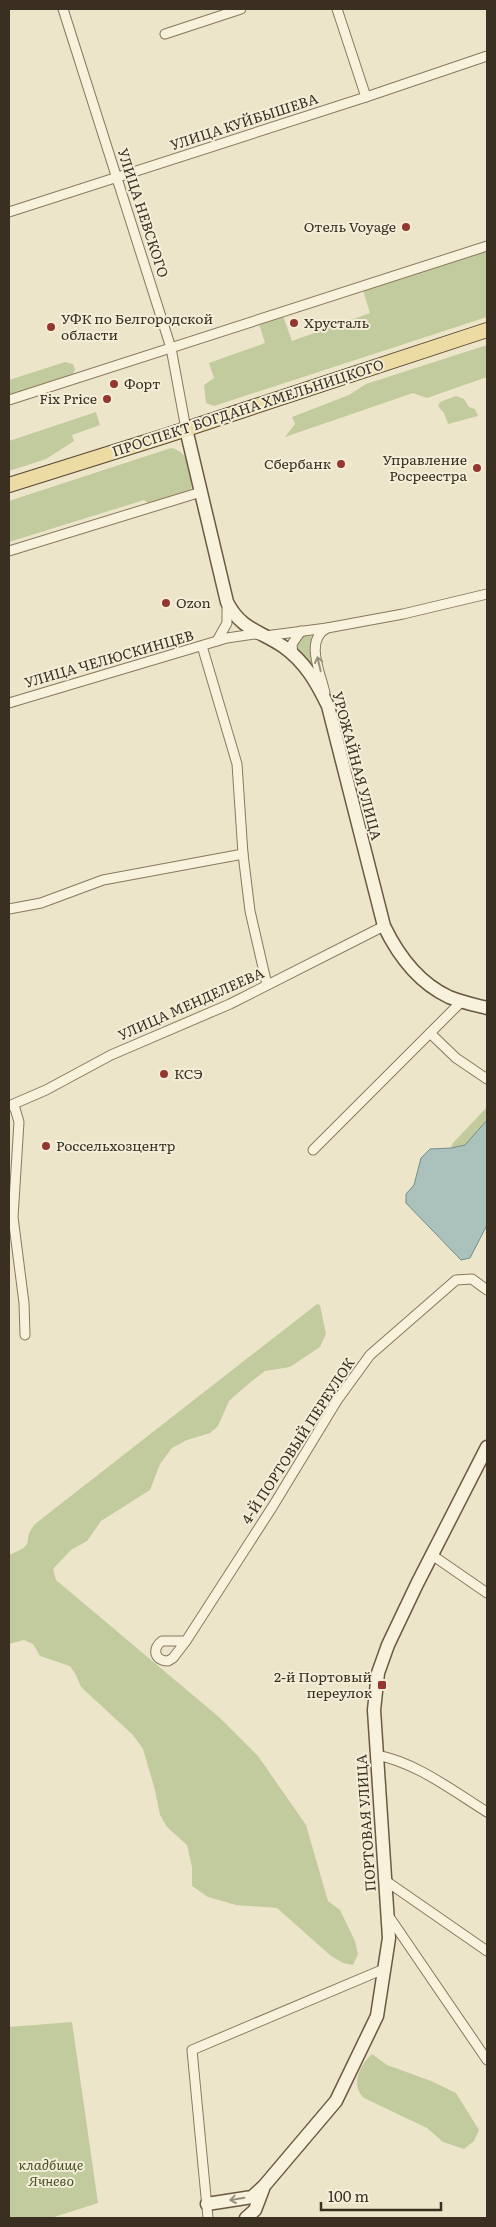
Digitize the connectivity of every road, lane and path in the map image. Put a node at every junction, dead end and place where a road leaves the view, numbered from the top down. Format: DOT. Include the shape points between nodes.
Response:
graph roads {
  1 [pos="63,9"];
  2 [pos="241,9"];
  3 [pos="337,9"];
  4 [pos="166,34"];
  5 [pos="487,56"];
  6 [pos="366,97"];
  7 [pos="117,178"];
  8 [pos="9,212"];
  9 [pos="487,246"];
  10 [pos="487,330"];
  11 [pos="171,348"];
  12 [pos="9,400"];
  13 [pos="186,429"];
  14 [pos="9,485"];
  15 [pos="201,492"];
  16 [pos="9,551"];
  17 [pos="487,594"];
  18 [pos="474,597"];
  19 [pos="227,602"];
  20 [pos="487,603"];
  21 [pos="238,620"];
  22 [pos="327,628"];
  23 [pos="301,631"];
  24 [pos="265,636"];
  25 [pos="227,638"];
  26 [pos="217,641"];
  27 [pos="202,646"];
  28 [pos="294,655"];
  29 [pos="9,703"];
  30 [pos="328,706"];
  31 [pos="243,854"];
  32 [pos="9,909"];
  33 [pos="384,926"];
  34 [pos="267,985"];
  35 [pos="462,1001"];
  36 [pos="487,1008"];
  37 [pos="430,1033"];
  38 [pos="487,1079"];
  39 [pos="11,1105"];
  40 [pos="313,1150"];
  41 [pos="487,1290"];
  42 [pos="25,1335"];
  43 [pos="487,1447"];
  44 [pos="432,1555"];
  45 [pos="487,1592"];
  46 [pos="186,1641"];
  47 [pos="376,1755"];
  48 [pos="487,1812"];
  49 [pos="386,1881"];
  50 [pos="388,1915"];
  51 [pos="487,1951"];
  52 [pos="384,1969"];
  53 [pos="487,2060"];
  54 [pos="264,2186"];
  55 [pos="206,2204"];
  56 [pos="208,2218"];
  57 [pos="246,2218"];
  1 -- 7 [label="street, УЛИЦА НЕВСКОГО"];
  2 -- 4 [label="street"];
  3 -- 6 [label="street"];
  5 -- 6 [label="street, УЛИЦА КУЙБЫШЕВА"];
  6 -- 7 [label="street, УЛИЦА КУЙБЫШЕВА"];
  7 -- 8 [label="street, УЛИЦА КУЙБЫШЕВА"];
  7 -- 11 [label="street, УЛИЦА НЕВСКОГО"];
  9 -- 11 [label="street"];
  10 -- 13 [label="main road, ПРОСПЕКТ БОГДАНА ХМЕЛЬНИЦКОГО"];
  11 -- 12 [label="street"];
  11 -- 13 [label="street, УЛИЦА НЕВСКОГО"];
  13 -- 14 [label="main road, ПРОСПЕКТ БОГДАНА ХМЕЛЬНИЦКОГО"];
  13 -- 15 [label="street, УРОЖАЙНАЯ УЛИЦА"];
  15 -- 16 [label="street"];
  15 -- 19 [label="street, УРОЖАЙНАЯ УЛИЦА"];
  17 -- 18 [label="street"];
  18 -- 20 [label="street"];
  18 -- 22 [label="street"];
  19 -- 21 [label="street, УРОЖАЙНАЯ УЛИЦА"];
  19 -- 26 [label="street" via="227,623"];
  21 -- 24 [label="street, УРОЖАЙНАЯ УЛИЦА"];
  21 -- 25 [label="street" via="237,630"];
  22 -- 23 [label="street, УЛИЦА ЧЕЛЮСКИНЦЕВ"];
  30 -- 22 [label="street, one-way" via="314,645 318,634"];
  23 -- 24 [label="street, УЛИЦА ЧЕЛЮСКИНЦЕВ"];
  23 -- 28 [label="street" via="292,644"];
  24 -- 25 [label="street, УЛИЦА ЧЕЛЮСКИНЦЕВ" via="254,634"];
  24 -- 28 [label="street, УРОЖАЙНАЯ УЛИЦА"];
  25 -- 26 [label="street, УЛИЦА ЧЕЛЮСКИНЦЕВ"];
  26 -- 27 [label="street, УЛИЦА ЧЕЛЮСКИНЦЕВ"];
  27 -- 29 [label="street, УЛИЦА ЧЕЛЮСКИНЦЕВ"];
  27 -- 31 [label="street" via="237,764"];
  28 -- 30 [label="street, УРОЖАЙНАЯ УЛИЦА" via="312,675"];
  30 -- 33 [label="street, УРОЖАЙНАЯ УЛИЦА"];
  31 -- 32 [label="street" via="110,879 41,903"];
  31 -- 34 [label="street" via="250,911"];
  33 -- 34 [label="street, УЛИЦА МЕНДЕЛЕЕВА"];
  33 -- 35 [label="street, УРОЖАЙНАЯ УЛИЦА" via="396,949 415,972 438,990"];
  34 -- 39 [label="street, УЛИЦА МЕНДЕЛЕЕВА" via="110,1055"];
  35 -- 36 [label="street, УРОЖАЙНАЯ УЛИЦА"];
  35 -- 37 [label="street"];
  37 -- 38 [label="street" via="456,1058"];
  37 -- 40 [label="street"];
  39 -- 42 [label="street" via="19,1122 13,1217"];
  41 -- 46 [label="street, 4-Й ПОРТОВЫЙ ПЕРЕУЛОК" via="472,1279 456,1280 370,1355 338,1399"];
  43 -- 44 [label="street, ПОРТОВАЯ УЛИЦА"];
  44 -- 45 [label="street"];
  44 -- 47 [label="street, ПОРТОВАЯ УЛИЦА" via="378,1673 374,1710"];
  47 -- 48 [label="street" via="389,1757 421,1772"];
  47 -- 49 [label="street, ПОРТОВАЯ УЛИЦА"];
  49 -- 50 [label="street, ПОРТОВАЯ УЛИЦА"];
  49 -- 51 [label="street"];
  50 -- 52 [label="street, ПОРТОВАЯ УЛИЦА" via="389,1938"];
  50 -- 53 [label="street"];
  52 -- 54 [label="street, ПОРТОВАЯ УЛИЦА" via="377,2016 336,2102"];
  52 -- 55 [label="street" via="192,2050"];
  54 -- 55 [label="street, ПОРТОВАЯ УЛИЦА, one-way" via="252,2197"];
  54 -- 57 [label="street, ПОРТОВАЯ УЛИЦА" via="255,2210"];
  55 -- 56 [label="street"];
}
